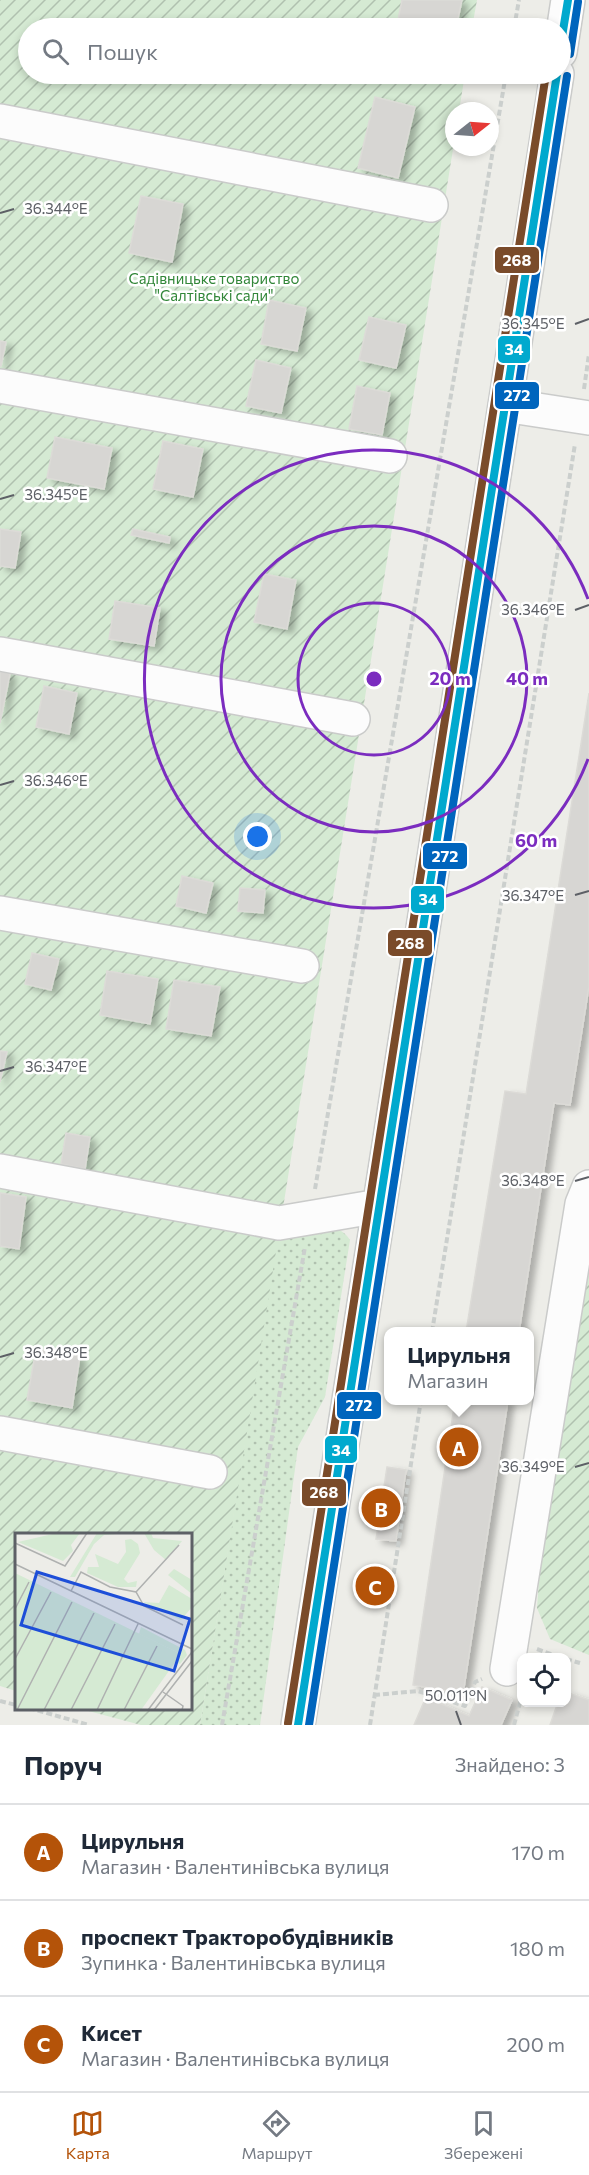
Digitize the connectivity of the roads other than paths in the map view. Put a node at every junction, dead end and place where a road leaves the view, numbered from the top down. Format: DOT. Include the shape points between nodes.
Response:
graph roads {
  1 [pos="568,0"];
  2 [pos="566,18"];
  3 [pos="555,84"];
  4 [pos="0,121"];
  5 [pos="431,205"];
  6 [pos="0,386"];
  7 [pos="505,405"];
  8 [pos="584,417"];
  9 [pos="390,456"];
  10 [pos="0,654"];
  11 [pos="353,719"];
  12 [pos="0,913"];
  13 [pos="302,966"];
  14 [pos="0,1171"];
  15 [pos="589,1187"];
  16 [pos="379,1206"];
  17 [pos="0,1433"];
  18 [pos="210,1472"];
  19 [pos="524,1653"];
  20 [pos="298,1725"];
  1 -- 2 [label="street"];
  3 -- 7 [label="street"];
  4 -- 5 [label="street"];
  6 -- 9 [label="street"];
  7 -- 8 [label="street"];
  7 -- 16 [label="street"];
  10 -- 11 [label="street"];
  12 -- 13 [label="street"];
  14 -- 16 [label="street" via="279,1223"];
  15 -- 19 [label="street" via="582,1204"];
  16 -- 20 [label="street"];
  17 -- 18 [label="street"];
}
